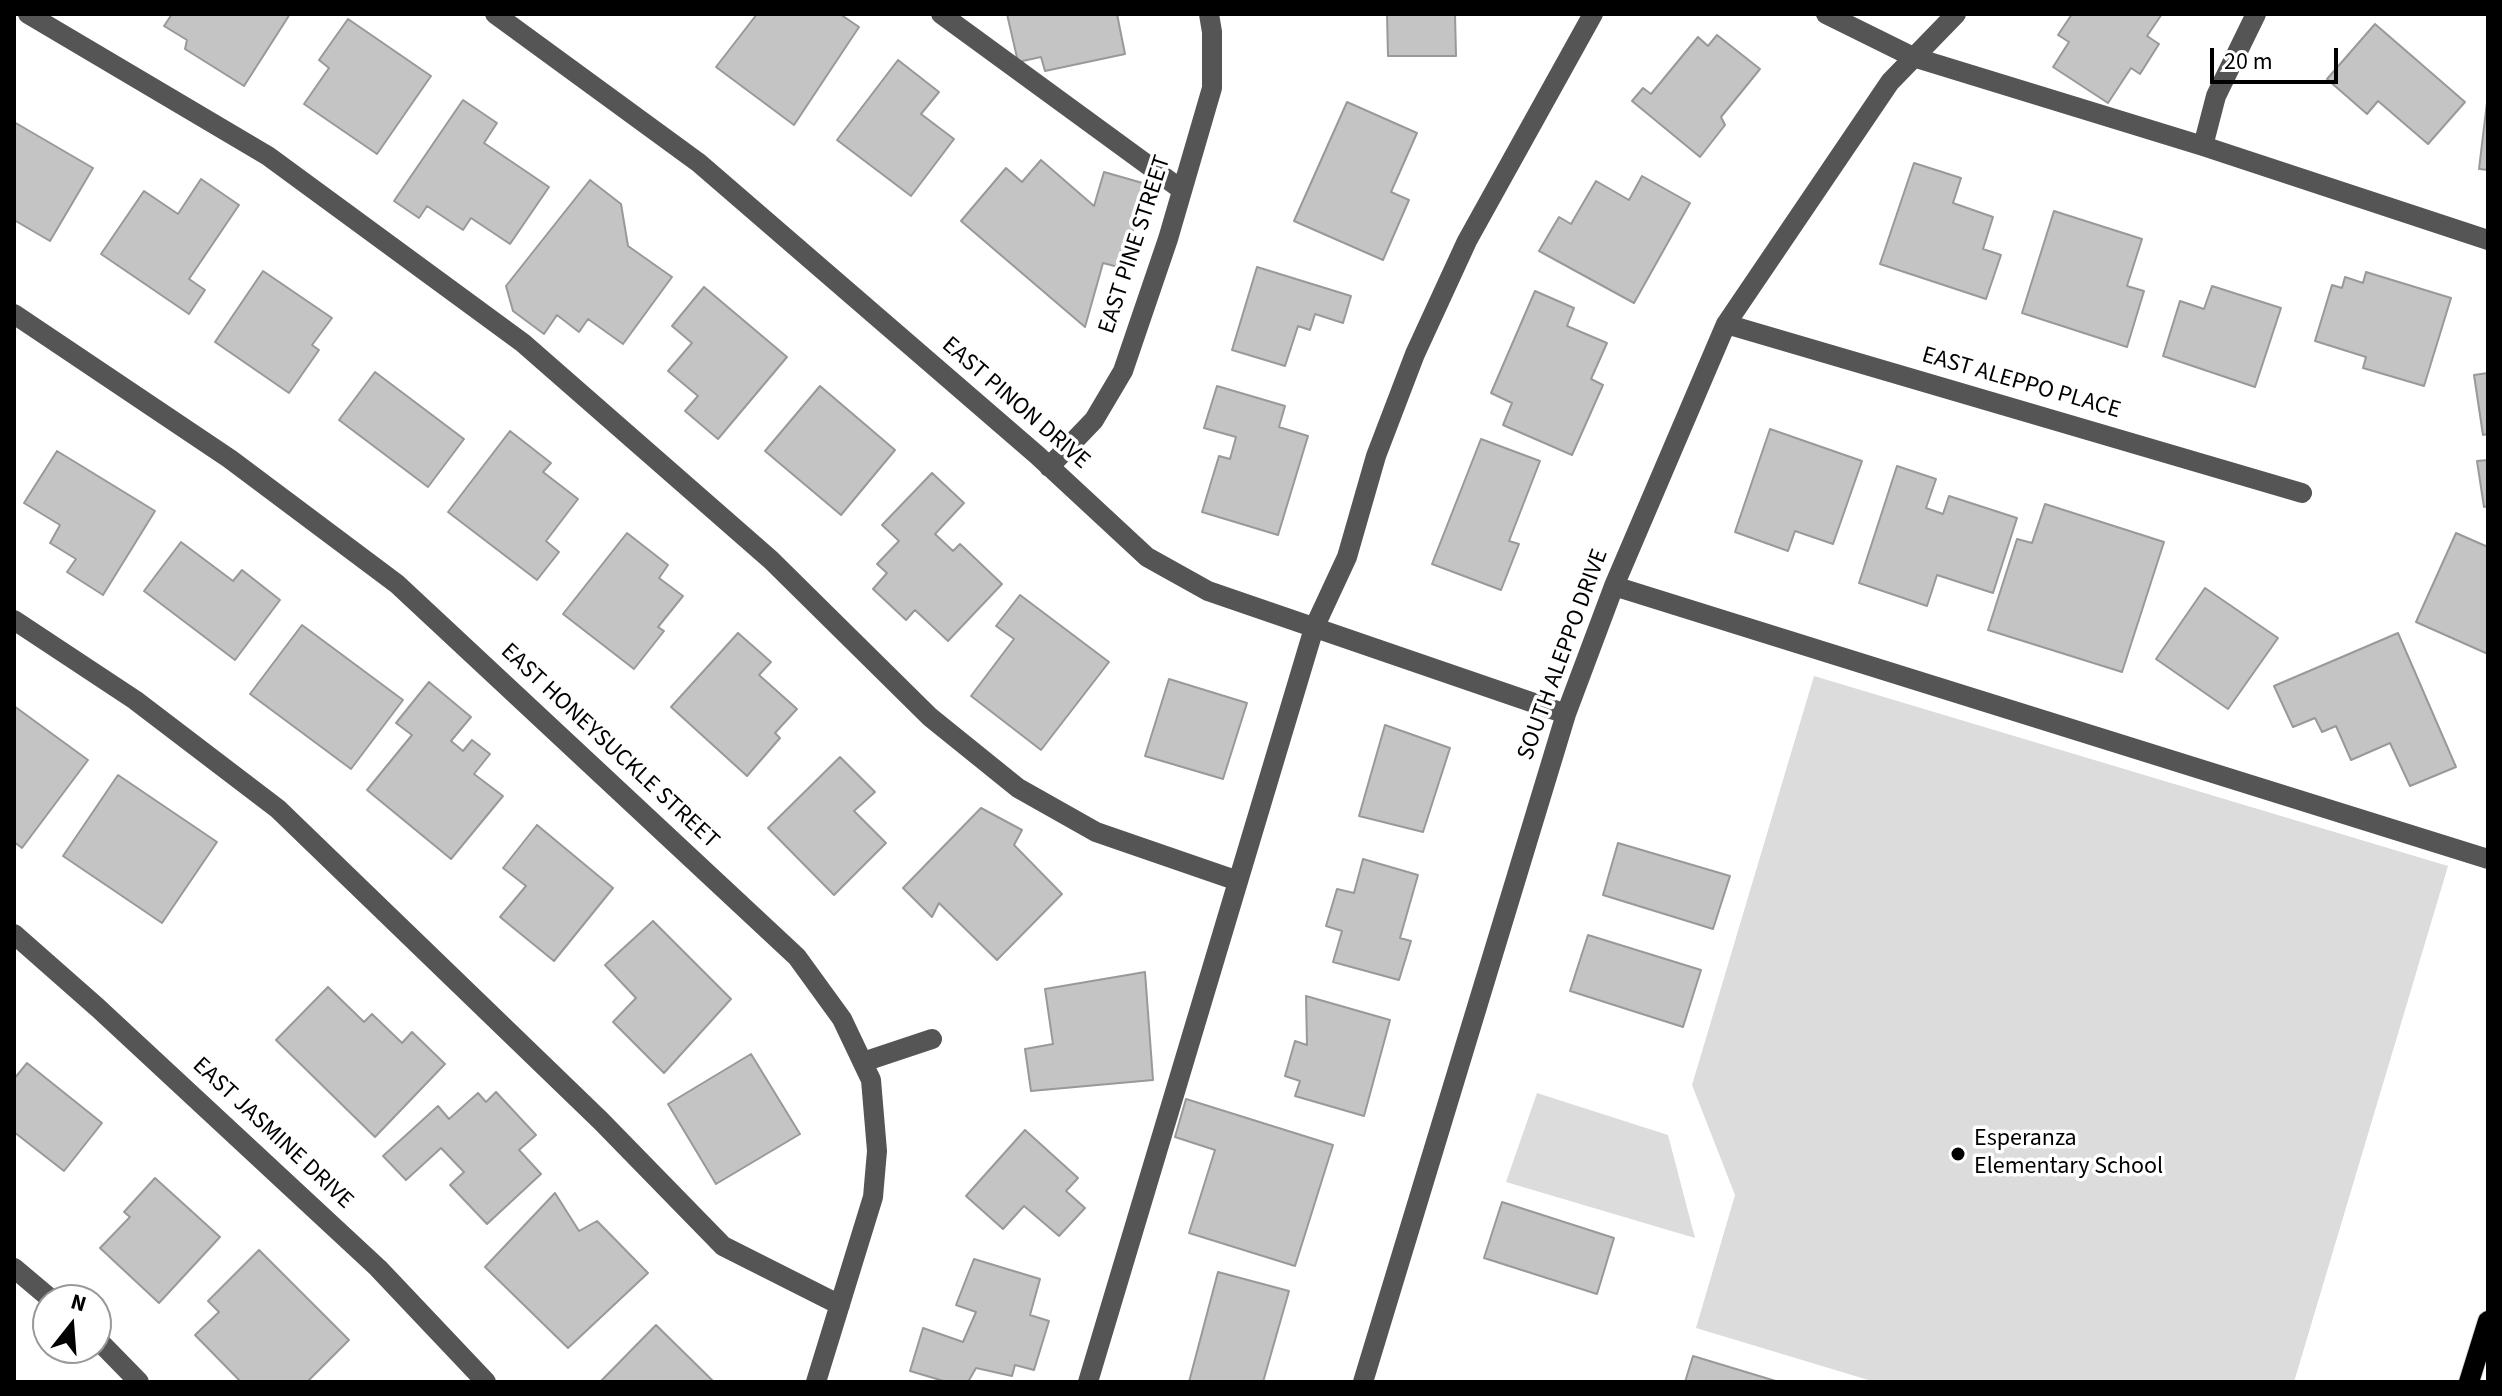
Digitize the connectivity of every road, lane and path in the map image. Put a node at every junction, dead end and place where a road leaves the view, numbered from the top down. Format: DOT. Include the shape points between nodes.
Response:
graph roads {
  1 [pos="28,14"];
  2 [pos="495,14"];
  3 [pos="941,14"];
  4 [pos="1209,14"];
  5 [pos="1593,14"];
  6 [pos="1826,14"];
  7 [pos="1956,14"];
  8 [pos="2256,14"];
  9 [pos="1913,57"];
  10 [pos="2203,146"];
  11 [pos="1182,190"];
  12 [pos="2488,240"];
  13 [pos="14,314"];
  14 [pos="1726,324"];
  15 [pos="1049,467"];
  16 [pos="2302,493"];
  17 [pos="1614,586"];
  18 [pos="14,620"];
  19 [pos="1314,628"];
  20 [pos="1566,714"];
  21 [pos="2488,859"];
  22 [pos="1238,881"];
  23 [pos="14,934"];
  24 [pos="932,1039"];
  25 [pos="863,1062"];
  26 [pos="14,1268"];
  27 [pos="33,1284"];
  28 [pos="840,1305"];
  29 [pos="2488,1321"];
  30 [pos="112,1354"];
  31 [pos="139,1382"];
  32 [pos="486,1382"];
  33 [pos="816,1382"];
  34 [pos="1088,1382"];
  35 [pos="1363,1382"];
  36 [pos="2469,1382"];
  1 -- 22 [label="street" via="268,156 523,343 771,560 930,717 1018,788 1096,832"];
  2 -- 15 [label="street, EAST PINON DRIVE" via="699,163"];
  3 -- 11 [label="street"];
  4 -- 11 [label="street, EAST PINE STREET" via="1212,88"];
  5 -- 19 [label="street" via="1467,241 1415,354 1376,456 1347,557"];
  6 -- 9 [label="street"];
  7 -- 9 [label="street, SOUTH ALEPPO DRIVE"];
  8 -- 10 [label="street" via="2216,96"];
  9 -- 10 [label="street"];
  9 -- 14 [label="street, SOUTH ALEPPO DRIVE" via="1890,82"];
  10 -- 12 [label="street"];
  11 -- 15 [label="street, EAST PINE STREET" via="1123,371 1094,420"];
  13 -- 25 [label="street, EAST HONEYSUCKLE STREET" via="230,459 397,584 797,957 842,1019"];
  14 -- 16 [label="street, EAST ALEPPO PLACE"];
  14 -- 17 [label="street, SOUTH ALEPPO DRIVE"];
  15 -- 19 [label="street, EAST PINON DRIVE" via="1147,557 1208,591"];
  17 -- 20 [label="street, SOUTH ALEPPO DRIVE"];
  17 -- 21 [label="street"];
  18 -- 28 [label="street" via="135,700 278,809 723,1246"];
  19 -- 20 [label="street, EAST PINON DRIVE"];
  19 -- 22 [label="street"];
  20 -- 35 [label="street, SOUTH ALEPPO DRIVE"];
  22 -- 34 [label="street"];
  23 -- 32 [label="street, EAST JASMINE DRIVE" via="378,1268"];
  24 -- 25 [label="street"];
  25 -- 28 [label="street, EAST HONEYSUCKLE STREET" via="871,1080 877,1151 873,1197"];
  26 -- 27 [label="street"];
  28 -- 33 [label="street, EAST HONEYSUCKLE STREET"];
  29 -- 36 [label="main road"];
  30 -- 31 [label="street"];
}
